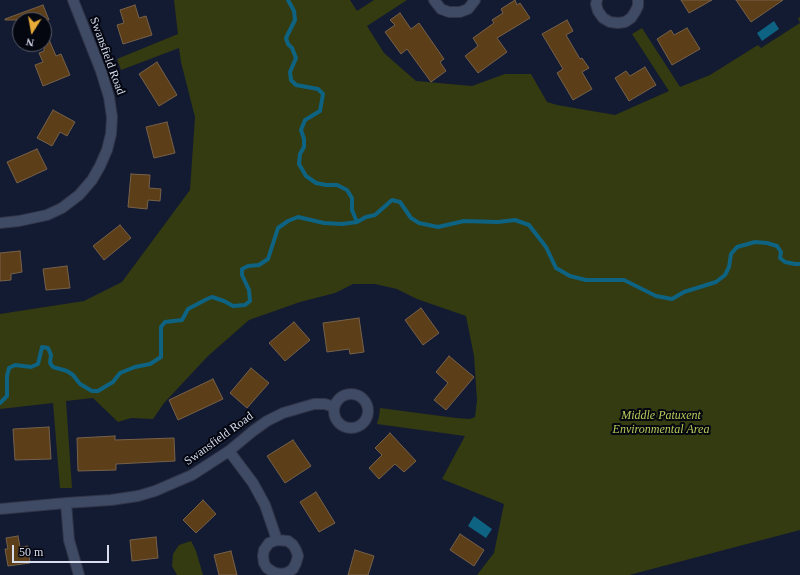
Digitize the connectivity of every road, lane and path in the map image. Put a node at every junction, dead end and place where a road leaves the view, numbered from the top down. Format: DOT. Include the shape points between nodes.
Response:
graph roads {
  1 [pos="73,0"];
  2 [pos="434,0"];
  3 [pos="475,0"];
  4 [pos="597,0"];
  5 [pos="638,0"];
  6 [pos="0,223"];
  7 [pos="334,407"];
  8 [pos="230,451"];
  9 [pos="66,503"];
  10 [pos="0,509"];
  11 [pos="277,540"];
  12 [pos="79,575"];
  1 -- 6 [label="street, Swansfield Road" via="109,97 112,117 107,150 92,180 62,208 47,215"];
  2 -- 3 [label="street" via="441,9 449,12 468,9"];
  4 -- 5 [label="street" via="598,11 603,18 618,23 631,18 638,6"];
  7 -- 8 [label="street, Swansfield Road" via="314,404 283,413 253,431"];
  8 -- 9 [label="street, Swansfield Road" via="176,484 155,491 111,500"];
  8 -- 11 [label="street" via="265,505"];
  9 -- 10 [label="street, Swansfield Road"];
  9 -- 12 [label="street" via="69,540"];
}
